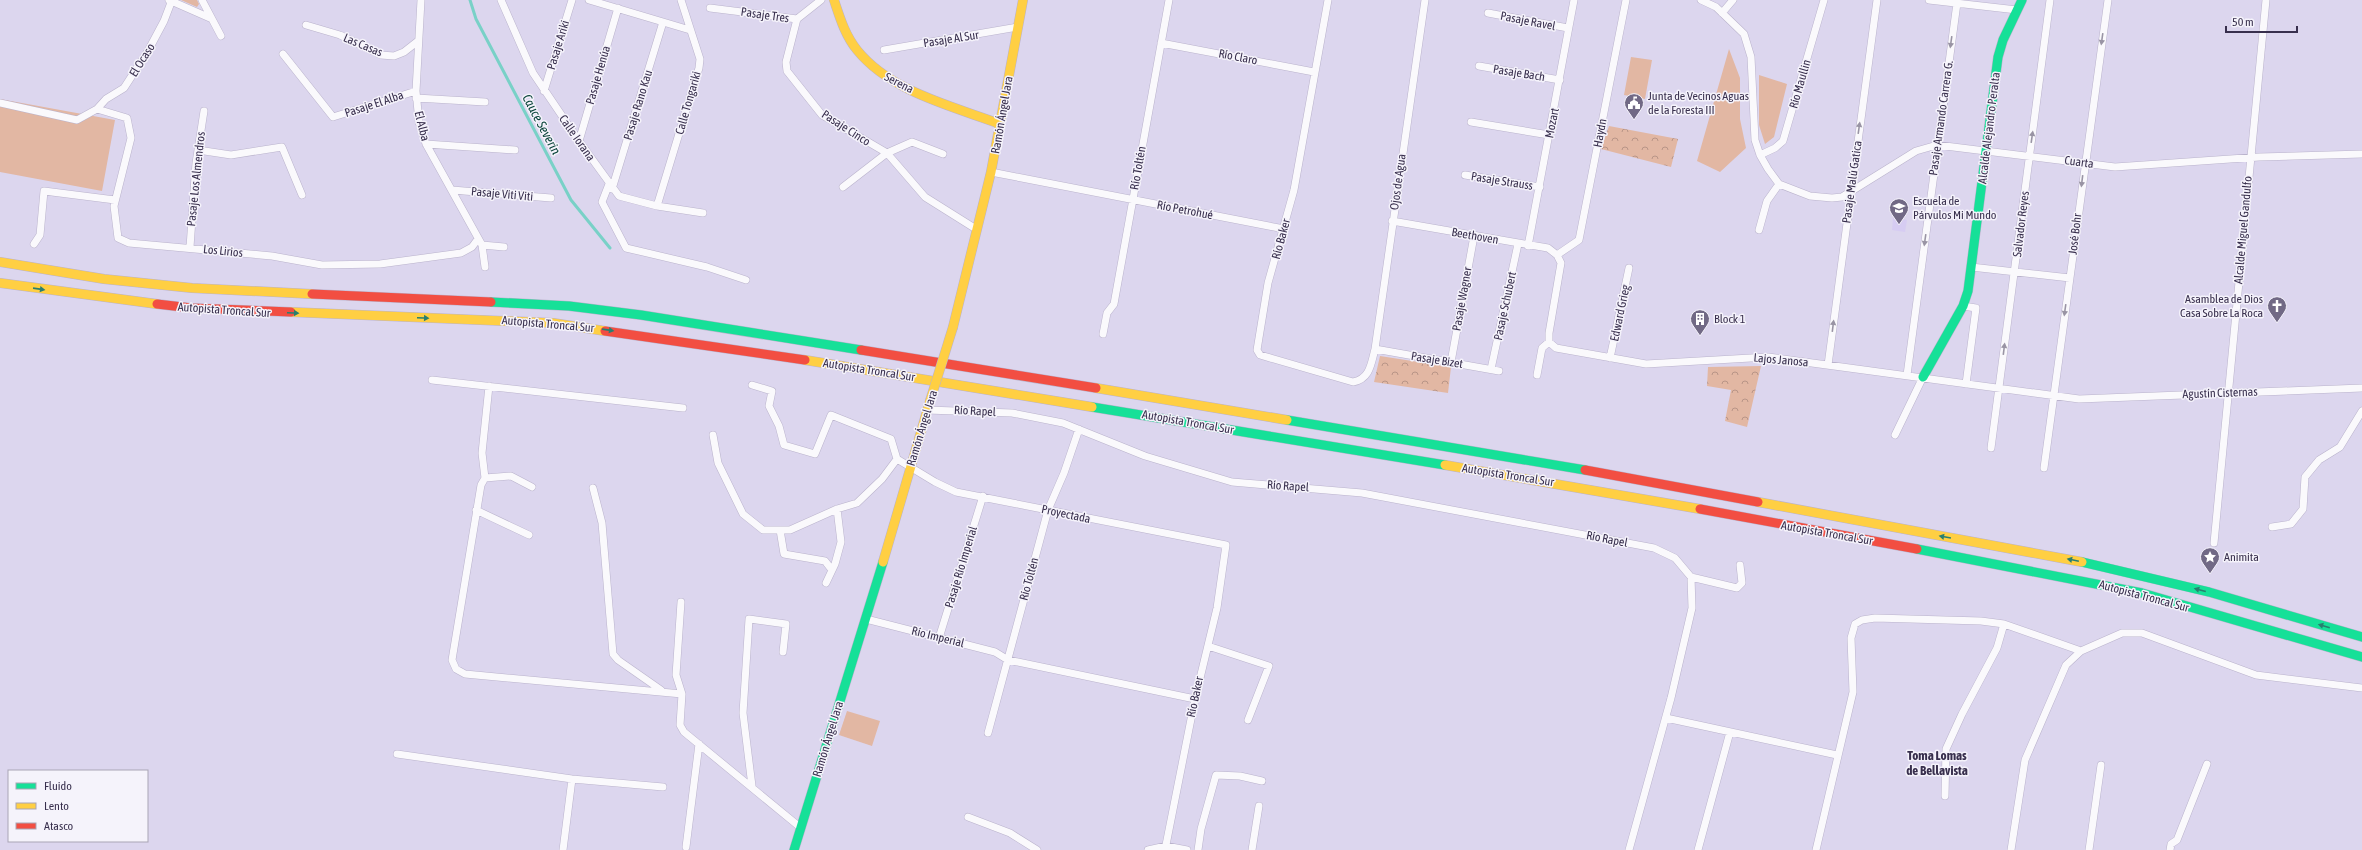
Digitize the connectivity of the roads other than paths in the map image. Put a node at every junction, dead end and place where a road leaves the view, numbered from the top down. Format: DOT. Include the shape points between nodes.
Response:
graph roads {
  1 [pos="171,0"];
  2 [pos="202,0"];
  3 [pos="421,0"];
  4 [pos="501,0"];
  5 [pos="572,0"];
  6 [pos="590,0"];
  7 [pos="681,0"];
  8 [pos="821,0"];
  9 [pos="834,0"];
  10 [pos="1023,0"];
  11 [pos="1169,0"];
  12 [pos="1328,0"];
  13 [pos="1424,0"];
  14 [pos="1574,0"];
  15 [pos="1626,0"];
  16 [pos="1701,0"];
  17 [pos="1734,0"];
  18 [pos="1824,0"];
  19 [pos="1877,0"];
  20 [pos="1929,0"];
  21 [pos="1933,0"];
  22 [pos="2050,0"];
  23 [pos="2108,0"];
  24 [pos="2266,0"];
  25 [pos="1957,3"];
  26 [pos="1982,3"];
  27 [pos="2019,3"];
  28 [pos="618,8"];
  29 [pos="710,8"];
  30 [pos="1488,13"];
  31 [pos="1722,13"];
  32 [pos="210,18"];
  33 [pos="797,19"];
  34 [pos="663,22"];
  35 [pos="306,25"];
  36 [pos="1018,27"];
  37 [pos="1568,28"];
  38 [pos="690,30"];
  39 [pos="221,36"];
  40 [pos="418,41"];
  41 [pos="1161,43"];
  42 [pos="884,50"];
  43 [pos="283,54"];
  44 [pos="1479,66"];
  45 [pos="1314,72"];
  46 [pos="1560,80"];
  47 [pos="544,90"];
  48 [pos="416,94"];
  49 [pos="485,102"];
  50 [pos="0,103"];
  51 [pos="97,109"];
  52 [pos="204,111"];
  53 [pos="1471,122"];
  54 [pos="1000,124"];
  55 [pos="1549,135"];
  56 [pos="579,141"];
  57 [pos="426,144"];
  58 [pos="1937,145"];
  59 [pos="198,150"];
  60 [pos="515,150"];
  61 [pos="1987,151"];
  62 [pos="887,153"];
  63 [pos="943,154"];
  64 [pos="2362,154"];
  65 [pos="1760,156"];
  66 [pos="2029,156"];
  67 [pos="2250,159"];
  68 [pos="2084,163"];
  69 [pos="991,172"];
  70 [pos="1465,175"];
  71 [pos="1779,184"];
  72 [pos="610,186"];
  73 [pos="843,187"];
  74 [pos="1540,187"];
  75 [pos="452,190"];
  76 [pos="1850,193"];
  77 [pos="302,195"];
  78 [pos="551,198"];
  79 [pos="115,200"];
  80 [pos="1132,200"];
  81 [pos="657,206"];
  82 [pos="704,213"];
  83 [pos="1392,220"];
  84 [pos="976,229"];
  85 [pos="1284,229"];
  86 [pos="1759,230"];
  87 [pos="1474,236"];
  88 [pos="480,242"];
  89 [pos="34,244"];
  90 [pos="1518,244"];
  91 [pos="1528,246"];
  92 [pos="190,247"];
  93 [pos="504,247"];
  94 [pos="1557,255"];
  95 [pos="0,262"];
  96 [pos="485,267"];
  97 [pos="1971,267"];
  98 [pos="1629,268"];
  99 [pos="2014,272"];
  100 [pos="2070,278"];
  101 [pos="746,280"];
  102 [pos="0,283"];
  103 [pos="1963,306"];
  104 [pos="1103,334"];
  105 [pos="1549,342"];
  106 [pos="1375,350"];
  107 [pos="1610,358"];
  108 [pos="1451,362"];
  109 [pos="1371,363"];
  110 [pos="1828,365"];
  111 [pos="1491,369"];
  112 [pos="1499,371"];
  113 [pos="1537,375"];
  114 [pos="1907,375"];
  115 [pos="1923,378"];
  116 [pos="432,380"];
  117 [pos="1966,384"];
  118 [pos="752,385"];
  119 [pos="489,386"];
  120 [pos="1999,388"];
  121 [pos="2362,388"];
  122 [pos="2228,392"];
  123 [pos="2054,396"];
  124 [pos="2079,399"];
  125 [pos="928,406"];
  126 [pos="683,408"];
  127 [pos="2362,411"];
  128 [pos="1079,428"];
  129 [pos="714,435"];
  130 [pos="1895,435"];
  131 [pos="1991,448"];
  132 [pos="897,459"];
  133 [pos="910,468"];
  134 [pos="2044,468"];
  135 [pos="484,478"];
  136 [pos="532,488"];
  137 [pos="593,488"];
  138 [pos="982,496"];
  139 [pos="837,508"];
  140 [pos="476,510"];
  141 [pos="1048,510"];
  142 [pos="2272,527"];
  143 [pos="780,530"];
  144 [pos="529,535"];
  145 [pos="2214,543"];
  146 [pos="1226,545"];
  147 [pos="1740,565"];
  148 [pos="832,570"];
  149 [pos="1691,577"];
  150 [pos="826,583"];
  151 [pos="681,602"];
  152 [pos="866,619"];
  153 [pos="2004,624"];
  154 [pos="2362,637"];
  155 [pos="939,638"];
  156 [pos="1208,646"];
  157 [pos="2081,651"];
  158 [pos="783,652"];
  159 [pos="2362,657"];
  160 [pos="1008,660"];
  161 [pos="2362,688"];
  162 [pos="661,691"];
  163 [pos="682,694"];
  164 [pos="1195,699"];
  165 [pos="1666,718"];
  166 [pos="1248,720"];
  167 [pos="988,732"];
  168 [pos="1730,732"];
  169 [pos="699,744"];
  170 [pos="397,754"];
  171 [pos="1837,755"];
  172 [pos="2208,764"];
  173 [pos="2101,765"];
  174 [pos="572,779"];
  175 [pos="1262,781"];
  176 [pos="663,786"];
  177 [pos="752,786"];
  178 [pos="1945,796"];
  179 [pos="1259,806"];
  180 [pos="968,818"];
  181 [pos="801,828"];
  182 [pos="686,847"];
  183 [pos="1166,848"];
  184 [pos="563,850"];
  185 [pos="794,850"];
  186 [pos="1037,850"];
  187 [pos="1148,850"];
  188 [pos="1187,850"];
  189 [pos="1198,850"];
  190 [pos="1252,850"];
  191 [pos="1629,850"];
  192 [pos="1698,850"];
  193 [pos="1816,850"];
  194 [pos="2011,850"];
  195 [pos="2089,850"];
  196 [pos="2170,850"];
  1 -- 32 [label="street"];
  1 -- 51 [label="street, El Ocaso" via="164,21 148,51 124,88 106,99"];
  2 -- 32 [label="street"];
  3 -- 40 [label="street, El Alba"];
  4 -- 47 [label="street, Calle Iorana" via="533,72"];
  5 -- 47 [label="street, Pasaje Ariki"];
  6 -- 28 [label="street"];
  7 -- 38 [label="street, Calle Tongariki"];
  8 -- 33 [label="street"];
  9 -- 54 [label="main road, Serena" via="847,36 860,55 878,71 908,89"];
  10 -- 36 [label="main road, Ramón Ángel Jara"];
  11 -- 41 [label="street, Río Toltén"];
  12 -- 45 [label="street, Río Baker"];
  13 -- 83 [label="street, Ojos de Agua"];
  14 -- 37 [label="street, Mozart"];
  15 -- 94 [label="street, Haydn" via="1579,240"];
  16 -- 31 [label="street"];
  17 -- 31 [label="street"];
  18 -- 65 [label="street, Río Maullin" via="1783,141"];
  76 -- 19 [label="street, Pasaje Malú Gatica, one-way"];
  20 -- 21 [label="street"];
  21 -- 25 [label="street"];
  66 -- 22 [label="street, Salvador Reyes, one-way"];
  23 -- 68 [label="street, José Bohr, one-way"];
  24 -- 67 [label="street, Alcalde Miguel Gandulfo"];
  25 -- 26 [label="street"];
  25 -- 58 [label="street, Pasaje Armando Carrera G., one-way"];
  26 -- 27 [label="street"];
  27 -- 61 [label="main road, Alcalde Alejandro Peralta" via="2000,48"];
  28 -- 34 [label="street"];
  28 -- 56 [label="street, Pasaje Henúa"];
  29 -- 33 [label="street, Pasaje Tres"];
  30 -- 37 [label="street, Pasaje Ravel"];
  31 -- 65 [label="street" via="1744,34 1751,57 1753,124"];
  32 -- 39 [label="street"];
  33 -- 62 [label="street, Pasaje Cinco" via="786,62 787,70 822,115"];
  34 -- 38 [label="street"];
  34 -- 72 [label="street, Pasaje Rano Kau"];
  35 -- 40 [label="street, Las Casas" via="340,36 381,55 394,56"];
  36 -- 42 [label="street, Pasaje Al Sur"];
  36 -- 54 [label="main road, Ramón Ángel Jara"];
  37 -- 46 [label="street, Mozart"];
  38 -- 81 [label="street, Calle Tongariki" via="700,59 699,68"];
  40 -- 48 [label="street, El Alba"];
  41 -- 45 [label="street, Río Claro"];
  41 -- 80 [label="street, Río Toltén"];
  43 -- 48 [label="street, Pasaje El Alba" via="332,118"];
  44 -- 46 [label="street, Pasaje Bach"];
  45 -- 85 [label="street, Río Baker" via="1294,190"];
  46 -- 55 [label="street, Mozart"];
  47 -- 56 [label="street, Calle Iorana"];
  48 -- 49 [label="street"];
  48 -- 57 [label="street, El Alba" via="419,122"];
  50 -- 51 [label="street, El Ocaso" via="77,120"];
  51 -- 79 [label="street, Los Lirios" via="127,118 131,138"];
  52 -- 59 [label="street, Pasaje Los Almendros"];
  53 -- 55 [label="street"];
  54 -- 69 [label="main road, Ramón Ángel Jara"];
  55 -- 74 [label="street, Mozart"];
  56 -- 72 [label="street, Calle Iorana"];
  57 -- 60 [label="street"];
  57 -- 75 [label="street, El Alba"];
  58 -- 61 [label="street, Cuarta"];
  58 -- 76 [label="street, Cuarta" via="1916,151"];
  58 -- 114 [label="street, Pasaje Armando Carrera G., one-way"];
  59 -- 77 [label="street" via="231,155 282,147"];
  59 -- 92 [label="street, Pasaje Los Almendros"];
  61 -- 66 [label="street, Cuarta"];
  61 -- 97 [label="main road, Alcalde Alejandro Peralta"];
  62 -- 63 [label="street" via="912,142"];
  62 -- 73 [label="street"];
  62 -- 84 [label="street, Pasaje Cinco" via="925,196"];
  64 -- 67 [label="street, Cuarta"];
  65 -- 71 [label="street"];
  66 -- 68 [label="street, Cuarta"];
  66 -- 99 [label="street, Salvador Reyes"];
  67 -- 68 [label="street, Cuarta" via="2132,168"];
  67 -- 122 [label="street, Alcalde Miguel Gandulfo"];
  68 -- 100 [label="street, José Bohr, one-way"];
  69 -- 80 [label="street, Río Petrohué"];
  69 -- 84 [label="main road, Ramón Ángel Jara"];
  70 -- 74 [label="street, Pasaje Strauss"];
  71 -- 76 [label="street, Cuarta" via="1810,196 1832,198"];
  71 -- 86 [label="street" via="1767,201"];
  72 -- 81 [label="street, Calle Iorana" via="619,196"];
  72 -- 101 [label="street, Pasaje Rano Kau" via="602,202 626,248 707,267"];
  74 -- 91 [label="street, Mozart"];
  75 -- 78 [label="street, Pasaje Viti Viti"];
  75 -- 88 [label="street, El Alba"];
  110 -- 76 [label="street, Pasaje Malú Gatica, one-way"];
  79 -- 89 [label="street" via="44,191 40,235"];
  79 -- 92 [label="street, Los Lirios" via="118,238 129,243"];
  80 -- 85 [label="street, Río Petrohué"];
  80 -- 104 [label="street, Río Toltén" via="1114,304 1107,313"];
  81 -- 82 [label="street, Calle Iorana"];
  83 -- 87 [label="street, Beethoven"];
  83 -- 106 [label="street, Ojos de Agua"];
  84 -- 125 [label="main road, Ramón Ángel Jara, bridge" via="953,327"];
  85 -- 109 [label="street, Río Baker" via="1268,284 1257,350 1260,354 1353,382 1367,375"];
  87 -- 90 [label="street, Beethoven"];
  87 -- 108 [label="street, Pasaje Wagner"];
  88 -- 92 [label="street, Los Lirios" via="461,253 380,264 340,265 322,265 272,256"];
  88 -- 93 [label="street"];
  88 -- 96 [label="street"];
  90 -- 91 [label="street, Beethoven"];
  90 -- 111 [label="street, Pasaje Schubert"];
  91 -- 94 [label="street, Beethoven" via="1548,248"];
  94 -- 105 [label="street" via="1561,263"];
  154 -- 95 [label="main road, Autopista Troncal Sur, one-way" via="2209,592 2052,555 1554,465 913,358 569,306 192,288 104,279"];
  97 -- 99 [label="street"];
  97 -- 103 [label="main road, Alcalde Alejandro Peralta"];
  98 -- 107 [label="street, Edward Grieg"];
  99 -- 100 [label="street"];
  120 -- 99 [label="street, Salvador Reyes, one-way"];
  100 -- 123 [label="street, José Bohr, one-way"];
  102 -- 159 [label="main road, Autopista Troncal Sur, one-way" via="191,308 553,323 877,371 1589,489 2040,572 2142,594"];
  103 -- 115 [label="main road, Alcalde Alejandro Peralta"];
  103 -- 117 [label="street" via="1976,308"];
  105 -- 107 [label="street, Lajos Janosa" via="1556,348"];
  105 -- 113 [label="street" via="1542,348"];
  106 -- 108 [label="street, Pasaje Bizet"];
  106 -- 109 [label="street, Ojos de Agua"];
  107 -- 110 [label="street, Lajos Janosa" via="1646,364 1768,357"];
  108 -- 111 [label="street, Pasaje Bizet"];
  110 -- 114 [label="street, Lajos Janosa"];
  111 -- 112 [label="street, Pasaje Bizet"];
  114 -- 115 [label="street, Lajos Janosa"];
  115 -- 117 [label="street, Lajos Janosa"];
  115 -- 130 [label="street"];
  116 -- 119 [label="street"];
  117 -- 120 [label="street, Lajos Janosa"];
  118 -- 132 [label="street" via="772,391 769,406 780,426 784,445 815,454 831,415 891,439"];
  119 -- 126 [label="street"];
  119 -- 135 [label="street" via="482,453"];
  120 -- 123 [label="street, Lajos Janosa"];
  120 -- 131 [label="street, Salvador Reyes"];
  121 -- 122 [label="street, Agustín Cisternas"];
  122 -- 124 [label="street, Agustín Cisternas"];
  122 -- 145 [label="street, Alcalde Miguel Gandulfo"];
  123 -- 124 [label="street, Lajos Janosa"];
  123 -- 134 [label="street, José Bohr"];
  125 -- 128 [label="street, Río Rapel" via="1012,413"];
  125 -- 133 [label="main road, Ramón Ángel Jara"];
  127 -- 142 [label="street" via="2340,447 2319,460 2305,477 2303,509 2291,524"];
  128 -- 141 [label="street, Río Toltén"];
  128 -- 149 [label="street, Río Rapel" via="1145,456 1232,482 1362,493 1654,548 1675,558"];
  129 -- 143 [label="street" via="718,463 743,514 763,530"];
  132 -- 133 [label="street, Proyectada"];
  132 -- 139 [label="street" via="882,479 857,503"];
  133 -- 138 [label="street, Proyectada" via="956,492"];
  133 -- 152 [label="main road, Ramón Ángel Jara"];
  135 -- 136 [label="street" via="511,476"];
  135 -- 140 [label="street"];
  137 -- 162 [label="street" via="602,523 613,654"];
  138 -- 141 [label="street, Proyectada"];
  138 -- 155 [label="street, Pasaje Río Imperial"];
  139 -- 143 [label="street" via="790,530"];
  139 -- 148 [label="street" via="841,542"];
  140 -- 144 [label="street"];
  140 -- 162 [label="street" via="452,660 456,669 465,674"];
  141 -- 146 [label="street, Proyectada"];
  141 -- 160 [label="street, Río Toltén"];
  143 -- 148 [label="street" via="784,554 825,561"];
  146 -- 156 [label="street, Río Baker" via="1217,608"];
  147 -- 149 [label="street" via="1742,583 1737,588"];
  148 -- 150 [label="street"];
  149 -- 165 [label="street" via="1692,608"];
  151 -- 163 [label="street" via="676,675"];
  152 -- 155 [label="street, Río Imperial"];
  152 -- 181 [label="main road, Ramón Ángel Jara"];
  153 -- 157 [label="street"];
  153 -- 171 [label="street" via="1896,618 1862,620 1855,624 1852,638 1853,692"];
  153 -- 178 [label="street" via="1997,648 1946,749"];
  155 -- 160 [label="street, Río Imperial" via="995,652"];
  156 -- 164 [label="street, Río Baker"];
  156 -- 166 [label="street" via="1269,666"];
  157 -- 161 [label="street" via="2122,633 2142,633 2256,675"];
  157 -- 194 [label="street" via="2066,665 2025,760"];
  158 -- 177 [label="street" via="786,624 749,619 743,713"];
  160 -- 164 [label="street"];
  160 -- 167 [label="street, Río Toltén"];
  162 -- 163 [label="street"];
  163 -- 169 [label="street" via="680,725 684,732"];
  164 -- 183 [label="street, Río Baker"];
  165 -- 168 [label="street"];
  165 -- 191 [label="street"];
  168 -- 171 [label="street"];
  168 -- 192 [label="street"];
  169 -- 177 [label="street"];
  169 -- 182 [label="street"];
  170 -- 174 [label="street"];
  171 -- 193 [label="street"];
  172 -- 196 [label="street" via="2177,840 2171,844"];
  173 -- 195 [label="street"];
  174 -- 176 [label="street"];
  174 -- 184 [label="street"];
  175 -- 189 [label="street" via="1240,776 1216,775"];
  177 -- 181 [label="street"];
  179 -- 190 [label="street"];
  180 -- 186 [label="street" via="1010,833"];
  181 -- 185 [label="main road, Ramón Ángel Jara"];
  183 -- 187 [label="street"];
  183 -- 188 [label="street"];
}
